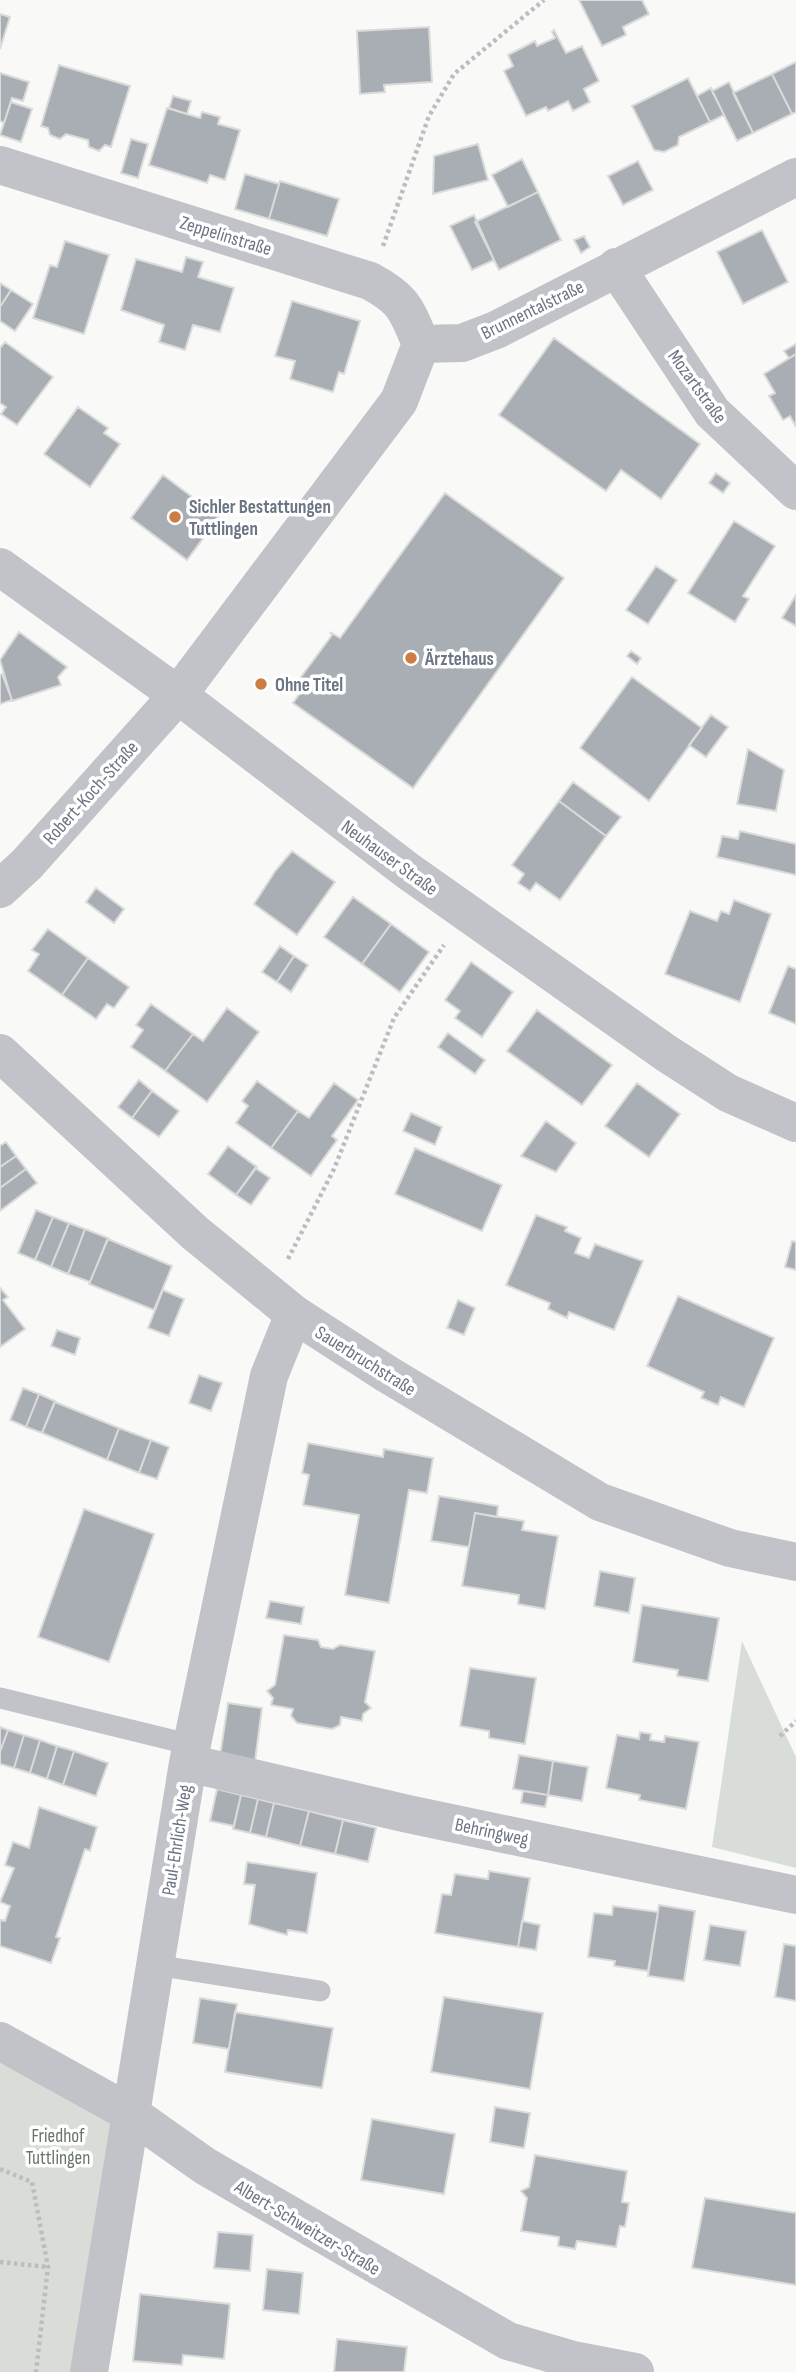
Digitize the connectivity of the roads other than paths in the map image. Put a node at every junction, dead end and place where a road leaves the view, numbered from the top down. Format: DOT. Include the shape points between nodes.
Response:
graph roads {
  1 [pos="0,164"];
  2 [pos="796,177"];
  3 [pos="616,267"];
  4 [pos="421,344"];
  5 [pos="796,491"];
  6 [pos="0,567"];
  7 [pos="177,695"];
  8 [pos="0,889"];
  9 [pos="0,1053"];
  10 [pos="796,1123"];
  11 [pos="282,1305"];
  12 [pos="796,1562"];
  13 [pos="0,1698"];
  14 [pos="190,1754"];
  15 [pos="796,1895"];
  16 [pos="155,1965"];
  17 [pos="320,1991"];
  18 [pos="0,2042"];
  19 [pos="130,2113"];
  20 [pos="89,2372"];
  21 [pos="635,2372"];
  1 -- 4 [label="street, Zeppelinstraße" via="370,281 396,295"];
  2 -- 3 [label="street, Brunnentalstraße"];
  3 -- 4 [label="street, Brunnentalstraße" via="496,330 462,343"];
  3 -- 5 [label="street, Mozartstraße" via="712,412"];
  4 -- 7 [label="street" via="399,401"];
  6 -- 7 [label="street, Neuhauser Straße"];
  7 -- 8 [label="street, Robert-Koch-Straße"];
  7 -- 10 [label="street, Neuhauser Straße" via="466,913 666,1054 728,1093"];
  9 -- 11 [label="street, Sauerbruchstraße" via="195,1233"];
  11 -- 12 [label="street, Sauerbruchstraße" via="600,1502 730,1548"];
  11 -- 14 [label="street, Paul-Ehrlich-Weg"];
  13 -- 14 [label="lane"];
  14 -- 15 [label="street, Behringweg" via="408,1814"];
  14 -- 16 [label="street, Paul-Ehrlich-Weg"];
  16 -- 17 [label="lane"];
  16 -- 19 [label="street, Paul-Ehrlich-Weg"];
  18 -- 19 [label="street, Albert-Schweitzer-Straße"];
  19 -- 20 [label="street, Paul-Ehrlich-Weg"];
  19 -- 21 [label="street, Albert-Schweitzer-Straße" via="205,2166 508,2342"];
}
